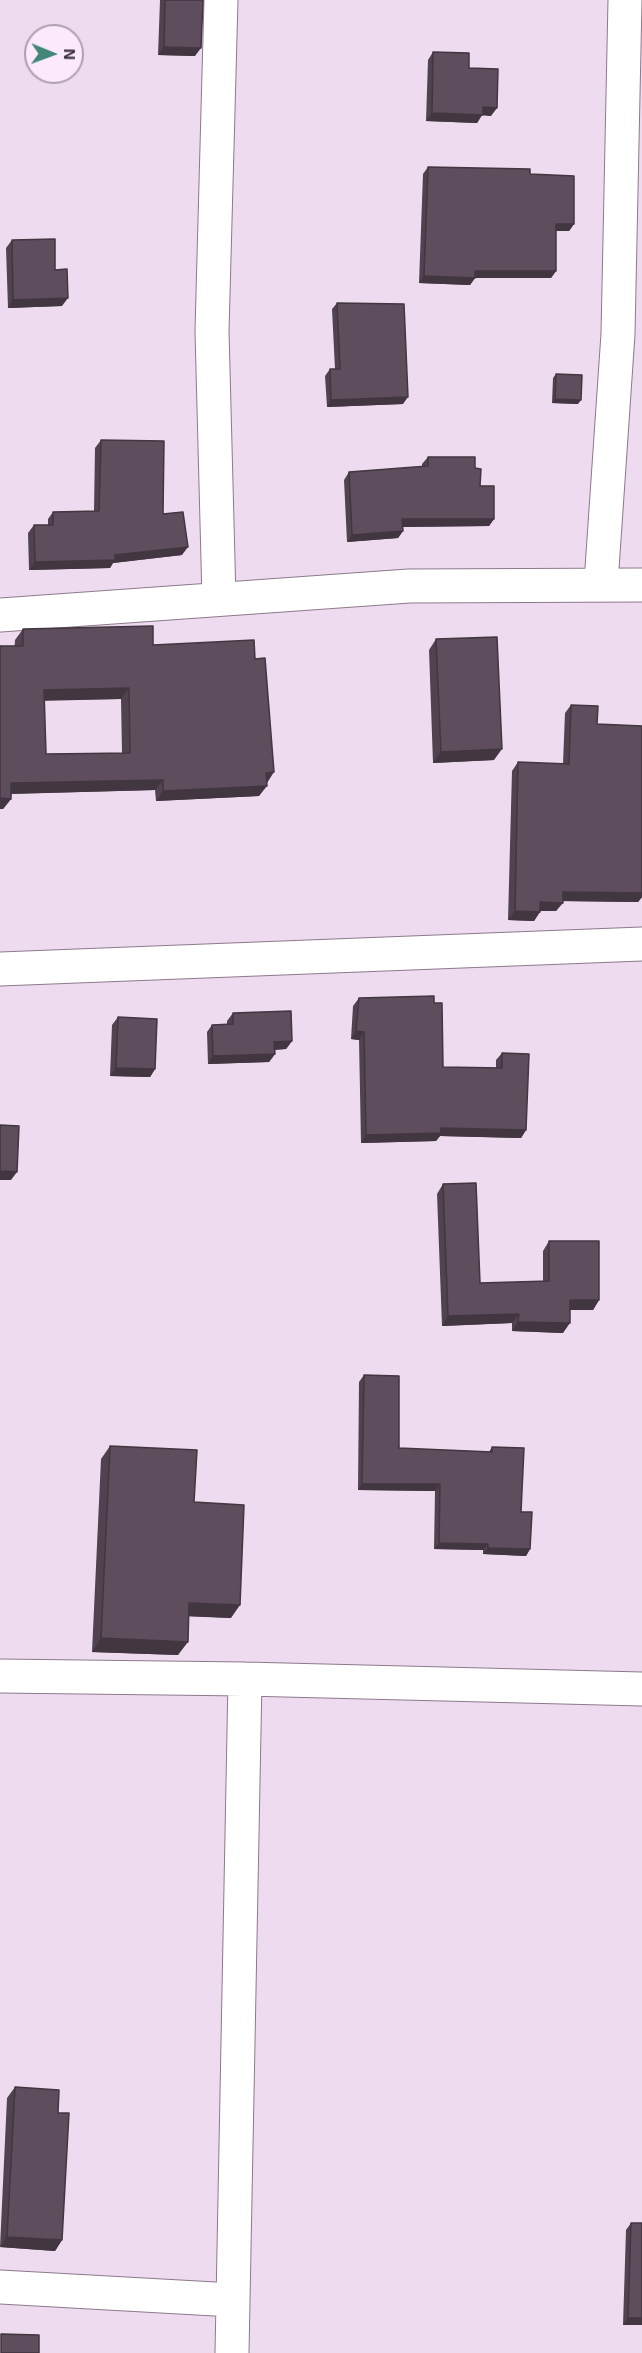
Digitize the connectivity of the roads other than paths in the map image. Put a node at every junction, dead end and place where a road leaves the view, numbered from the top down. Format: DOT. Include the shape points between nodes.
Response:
graph roads {
  1 [pos="221,0"];
  2 [pos="625,0"];
  3 [pos="601,584"];
  4 [pos="642,585"];
  5 [pos="219,599"];
  6 [pos="0,615"];
  7 [pos="642,944"];
  8 [pos="0,969"];
  9 [pos="0,1676"];
  10 [pos="245,1679"];
  11 [pos="642,1689"];
  12 [pos="0,2287"];
  13 [pos="233,2300"];
  14 [pos="232,2353"];
  1 -- 5 [label="street" via="212,331"];
  2 -- 3 [label="street" via="618,334"];
  3 -- 4 [label="street"];
  3 -- 5 [label="street" via="409,586"];
  5 -- 6 [label="street"];
  7 -- 8 [label="street"];
  9 -- 10 [label="street"];
  10 -- 11 [label="street"];
  10 -- 13 [label="street"];
  12 -- 13 [label="street"];
  13 -- 14 [label="street"];
}
